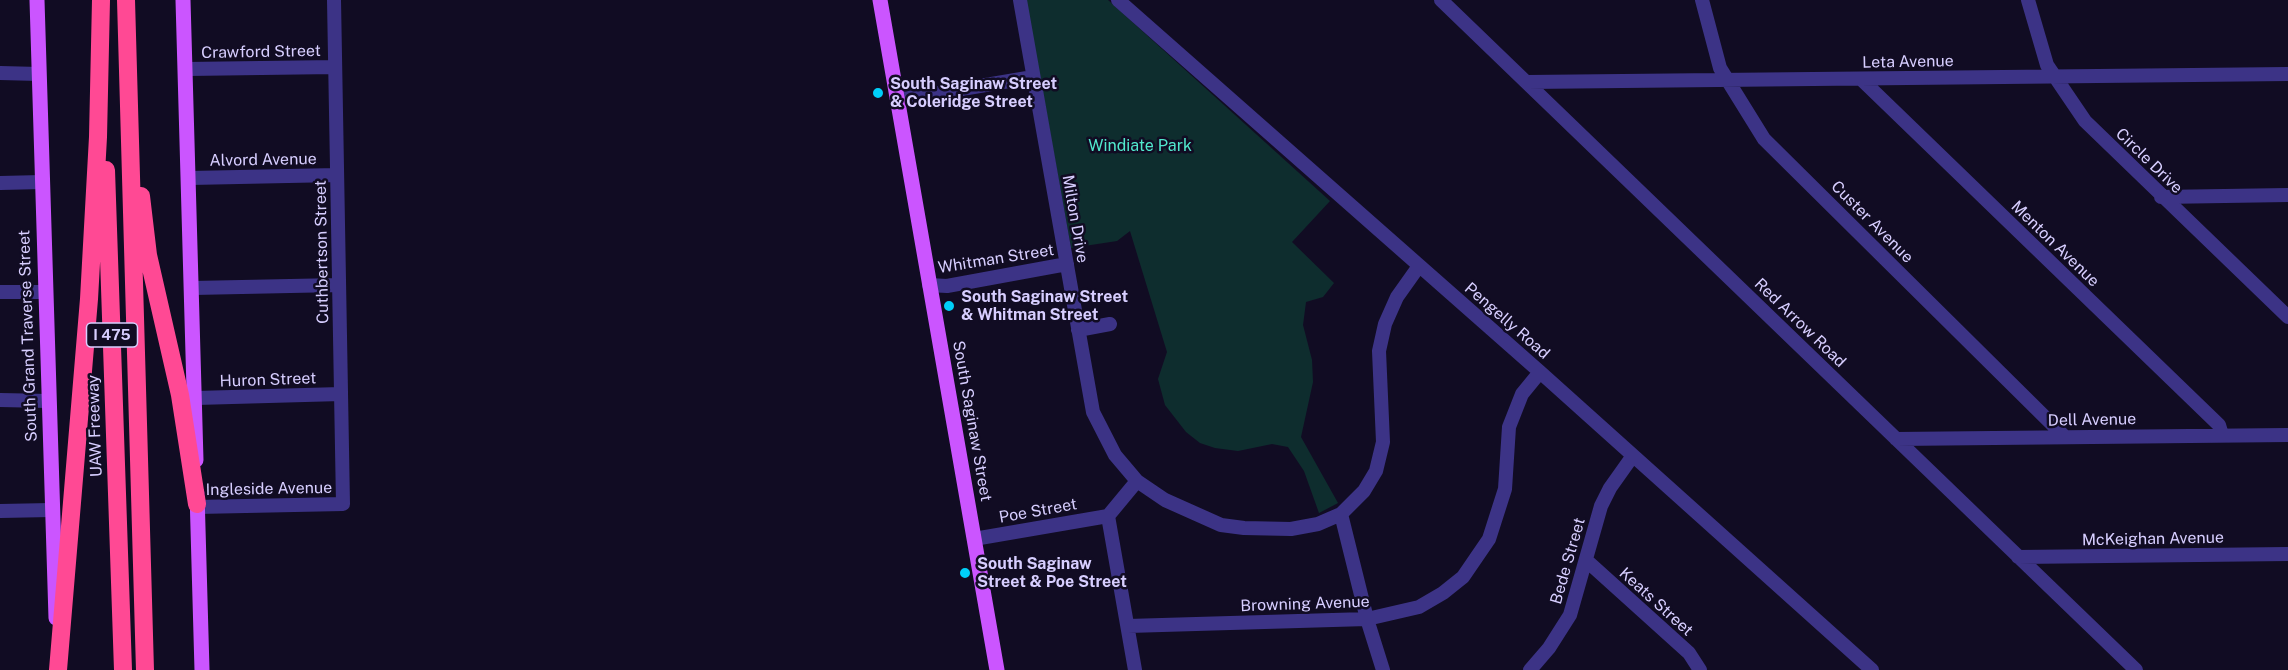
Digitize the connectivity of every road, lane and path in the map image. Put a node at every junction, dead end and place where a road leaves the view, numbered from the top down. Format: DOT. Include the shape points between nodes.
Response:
graph roads {
  1 [pos="38,0"];
  2 [pos="101,0"];
  3 [pos="183,0"];
  4 [pos="334,0"];
  5 [pos="880,0"];
  6 [pos="1020,0"];
  7 [pos="1118,0"];
  8 [pos="1441,0"];
  9 [pos="1702,0"];
  10 [pos="2028,0"];
  11 [pos="126,3"];
  12 [pos="335,67"];
  13 [pos="187,69"];
  14 [pos="0,73"];
  15 [pos="39,74"];
  16 [pos="2288,74"];
  17 [pos="2055,76"];
  18 [pos="1033,77"];
  19 [pos="1725,79"];
  20 [pos="1861,79"];
  21 [pos="1528,82"];
  22 [pos="897,100"];
  23 [pos="337,175"];
  24 [pos="190,178"];
  25 [pos="42,182"];
  26 [pos="0,183"];
  27 [pos="2288,195"];
  28 [pos="2161,197"];
  29 [pos="1067,264"];
  30 [pos="1419,267"];
  31 [pos="339,285"];
  32 [pos="929,285"];
  33 [pos="193,288"];
  34 [pos="0,292"];
  35 [pos="45,292"];
  36 [pos="2287,315"];
  37 [pos="1110,324"];
  38 [pos="1078,330"];
  39 [pos="1540,372"];
  40 [pos="340,394"];
  41 [pos="196,398"];
  42 [pos="0,400"];
  43 [pos="48,401"];
  44 [pos="2222,435"];
  45 [pos="2288,435"];
  46 [pos="2065,437"];
  47 [pos="1896,439"];
  48 [pos="1632,457"];
  49 [pos="1137,481"];
  50 [pos="343,504"];
  51 [pos="197,506"];
  52 [pos="51,510"];
  53 [pos="0,511"];
  54 [pos="1341,514"];
  55 [pos="1108,516"];
  56 [pos="974,539"];
  57 [pos="2288,554"];
  58 [pos="2018,557"];
  59 [pos="1587,561"];
  60 [pos="1367,619"];
  61 [pos="1128,626"];
  62 [pos="58,670"];
  63 [pos="123,670"];
  64 [pos="145,670"];
  65 [pos="202,670"];
  66 [pos="997,670"];
  67 [pos="1135,670"];
  68 [pos="1383,670"];
  69 [pos="1530,670"];
  70 [pos="1700,670"];
  71 [pos="1872,670"];
  72 [pos="2136,670"];
  1 -- 15 [label="main road, South Grand Traverse Street"];
  2 -- 62 [label="highway" via="88,309"];
  2 -- 63 [label="highway, UAW Freeway / I 475"];
  3 -- 13 [label="main road"];
  4 -- 12 [label="street, Cuthbertson Street"];
  5 -- 22 [label="main road, South Saginaw Street"];
  6 -- 18 [label="street, Milton Drive"];
  7 -- 30 [label="street, Pengelly Road"];
  8 -- 21 [label="street, Red Arrow Road"];
  9 -- 19 [label="street, Custer Avenue"];
  10 -- 17 [label="street, Circle Drive" via="2047,65"];
  11 -- 51 [label="highway" via="146,242 180,395"];
  11 -- 64 [label="highway, I 475"];
  12 -- 13 [label="street, Crawford Street"];
  12 -- 23 [label="street, Cuthbertson Street"];
  13 -- 24 [label="main road"];
  14 -- 15 [label="street"];
  15 -- 25 [label="main road, South Grand Traverse Street"];
  16 -- 17 [label="street, Leta Avenue"];
  17 -- 20 [label="street, Leta Avenue"];
  17 -- 28 [label="street, Circle Drive" via="2085,121"];
  18 -- 22 [label="street"];
  18 -- 29 [label="street, Milton Drive"];
  19 -- 20 [label="street, Leta Avenue"];
  19 -- 21 [label="street, Leta Avenue"];
  19 -- 46 [label="street, Custer Avenue" via="1764,139"];
  20 -- 44 [label="street, Menton Avenue" via="2219,425"];
  21 -- 47 [label="street, Red Arrow Road"];
  22 -- 32 [label="main road, South Saginaw Street"];
  23 -- 24 [label="street, Alvord Avenue"];
  23 -- 31 [label="street, Cuthbertson Street"];
  24 -- 33 [label="main road"];
  25 -- 26 [label="street"];
  25 -- 35 [label="main road, South Grand Traverse Street"];
  27 -- 28 [label="street"];
  28 -- 36 [label="street, Circle Drive"];
  29 -- 32 [label="street, Whitman Street" via="947,286"];
  29 -- 38 [label="street, Milton Drive"];
  30 -- 39 [label="street, Pengelly Road"];
  30 -- 54 [label="street, Milton Drive" via="1397,297 1379,351 1383,442 1376,471 1364,491"];
  31 -- 33 [label="street"];
  31 -- 40 [label="street, Cuthbertson Street"];
  32 -- 56 [label="main road, South Saginaw Street"];
  33 -- 41 [label="main road"];
  34 -- 35 [label="street"];
  35 -- 43 [label="main road, South Grand Traverse Street"];
  37 -- 38 [label="street"];
  38 -- 49 [label="street, Milton Drive" via="1094,412 1116,455"];
  39 -- 48 [label="street, Pengelly Road"];
  39 -- 60 [label="street, Browning Avenue" via="1516,406 1509,427 1498,514 1477,560 1463,577 1419,607"];
  40 -- 41 [label="street, Huron Street"];
  40 -- 50 [label="street, Cuthbertson Street"];
  41 -- 51 [label="main road"];
  42 -- 43 [label="street"];
  43 -- 52 [label="main road, South Grand Traverse Street"];
  44 -- 45 [label="street, Dell Avenue"];
  44 -- 46 [label="street, Dell Avenue"];
  46 -- 47 [label="street, Dell Avenue"];
  47 -- 58 [label="street, Red Arrow Road"];
  48 -- 59 [label="street, Bede Street" via="1601,506"];
  48 -- 71 [label="street, Pengelly Road"];
  49 -- 54 [label="street, Milton Drive" via="1165,501 1221,525 1292,529"];
  49 -- 55 [label="street"];
  50 -- 51 [label="street, Ingleside Avenue"];
  51 -- 65 [label="main road"];
  52 -- 53 [label="street"];
  52 -- 62 [label="main road, South Grand Traverse Street"];
  54 -- 60 [label="street"];
  55 -- 56 [label="street, Poe Street"];
  55 -- 61 [label="street"];
  56 -- 66 [label="main road, South Saginaw Street"];
  57 -- 58 [label="street, McKeighan Avenue"];
  58 -- 72 [label="street, Red Arrow Road"];
  59 -- 69 [label="street, Bede Street" via="1570,615"];
  59 -- 70 [label="street, Keats Street" via="1689,653"];
  60 -- 61 [label="street, Browning Avenue"];
  60 -- 68 [label="street"];
  61 -- 67 [label="street"];
}
